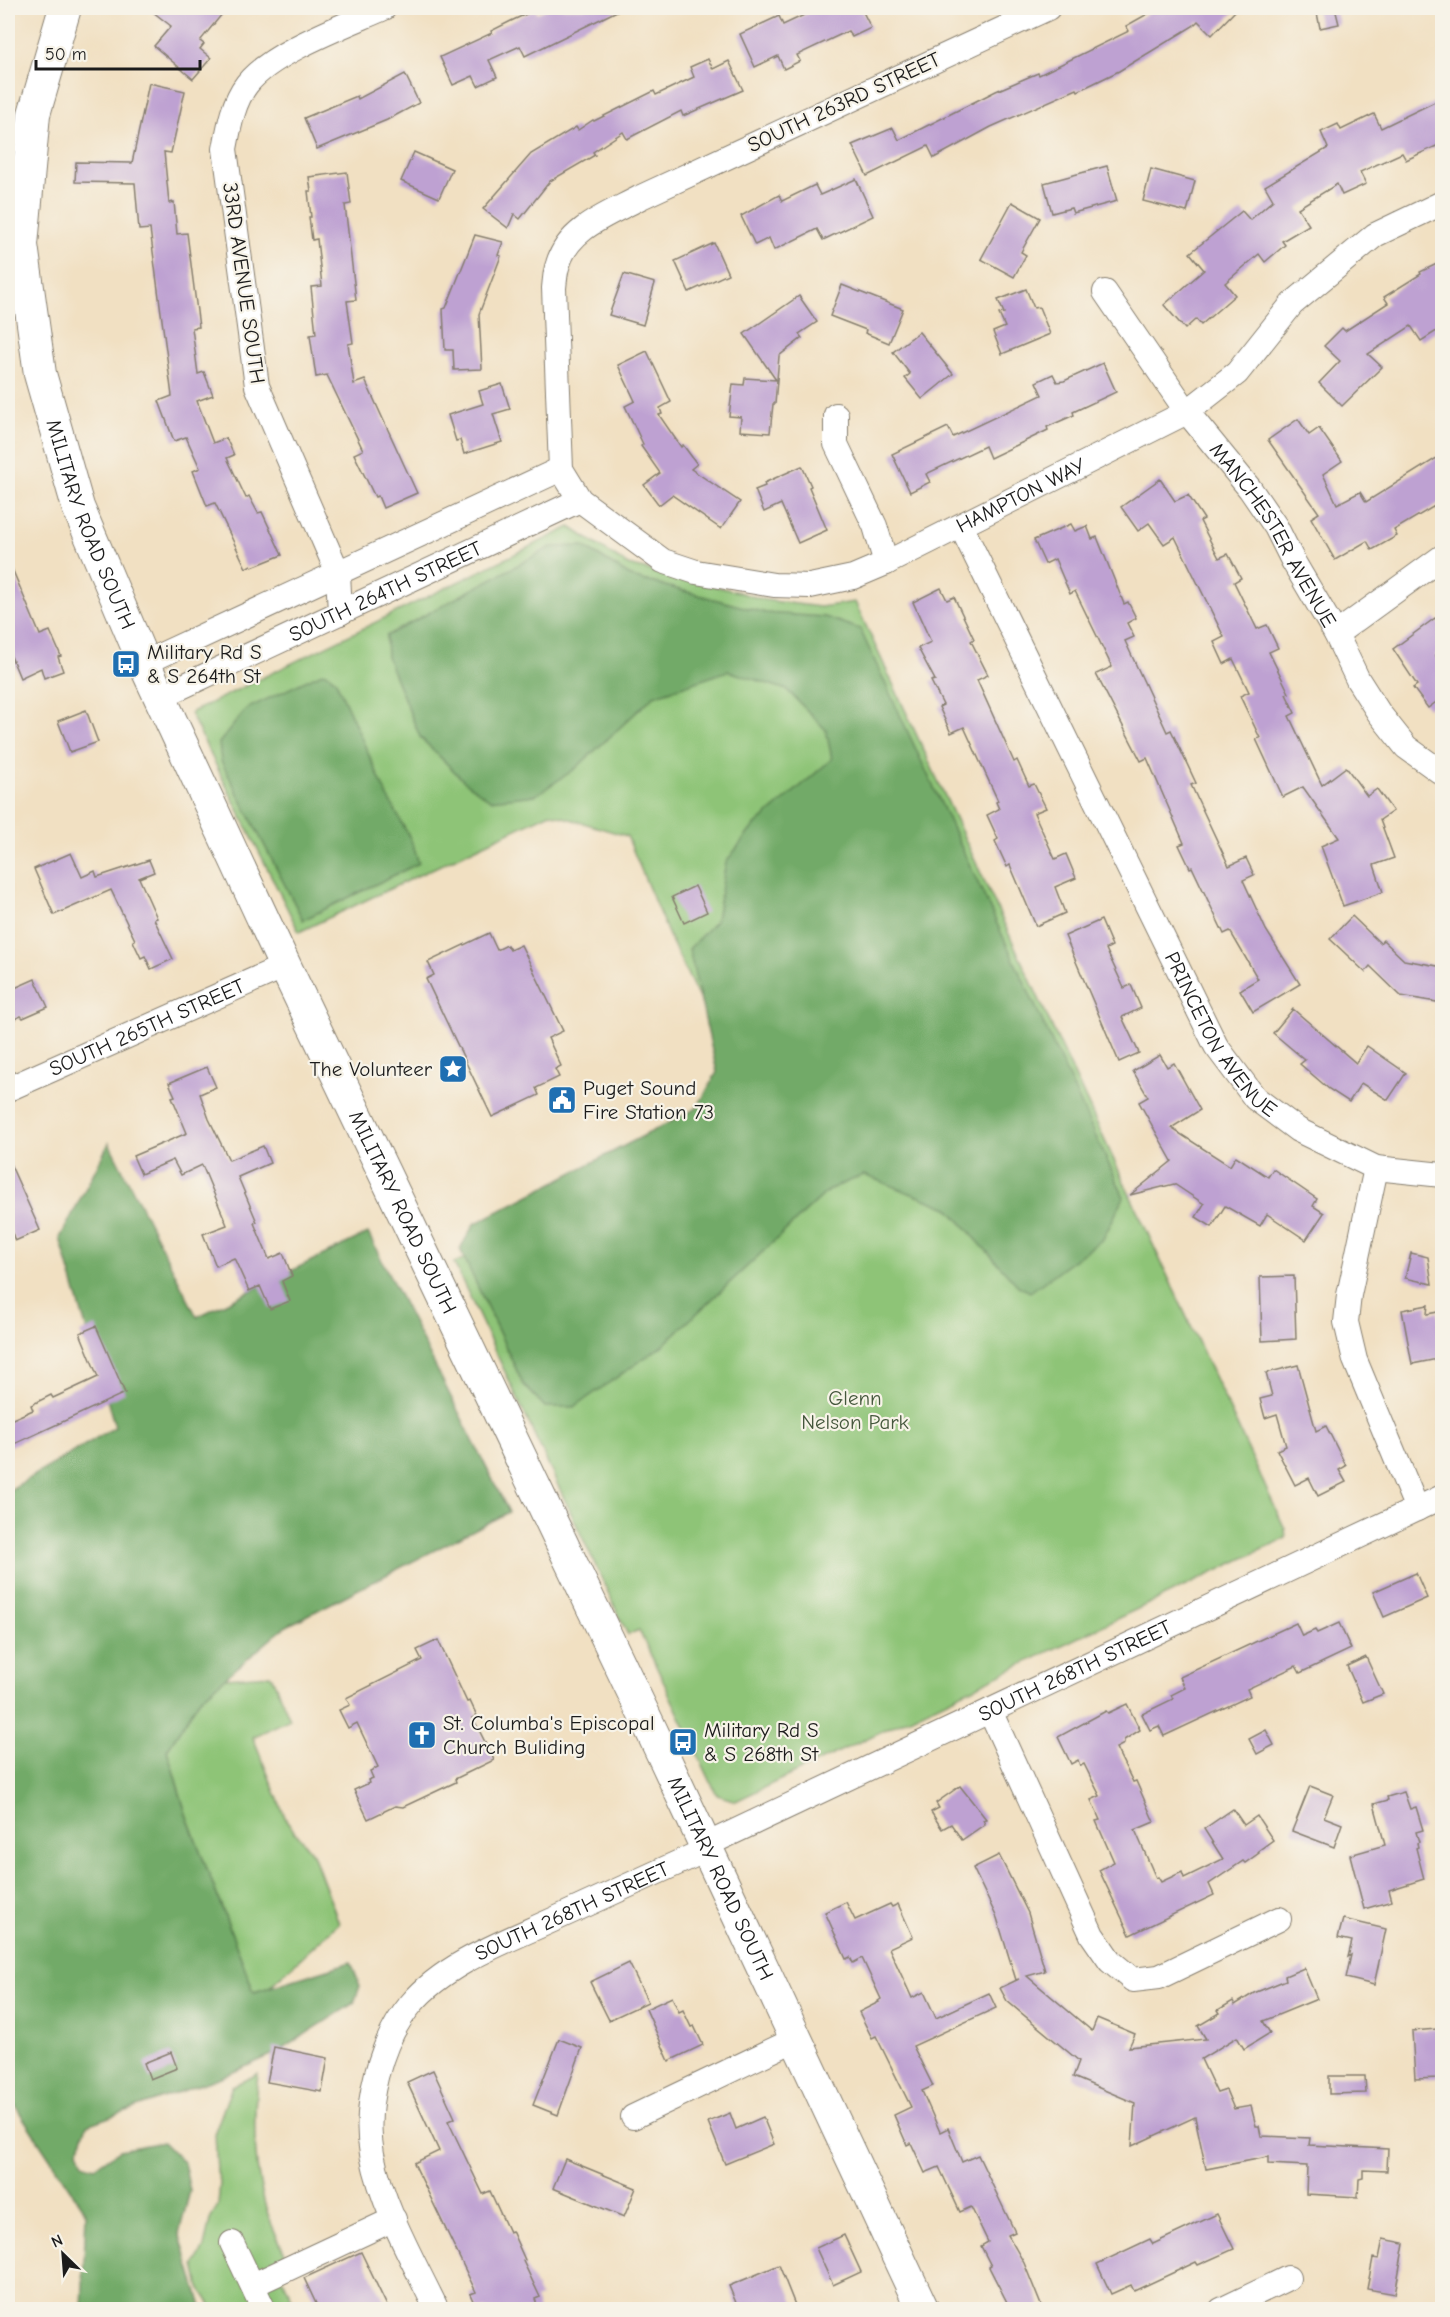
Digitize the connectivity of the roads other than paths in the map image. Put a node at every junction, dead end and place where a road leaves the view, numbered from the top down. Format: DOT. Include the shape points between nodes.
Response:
graph roads {
  1 [pos="65,8"];
  2 [pos="384,8"];
  3 [pos="1048,8"];
  4 [pos="1443,203"];
  5 [pos="1105,292"];
  6 [pos="1187,412"];
  7 [pos="836,415"];
  8 [pos="561,470"];
  9 [pos="580,500"];
  10 [pos="961,526"];
  11 [pos="1443,557"];
  12 [pos="886,562"];
  13 [pos="338,573"];
  14 [pos="340,613"];
  15 [pos="1336,634"];
  16 [pos="144,663"];
  17 [pos="160,697"];
  18 [pos="1443,773"];
  19 [pos="285,966"];
  20 [pos="8,1089"];
  21 [pos="1376,1168"];
  22 [pos="1443,1175"];
  23 [pos="1443,1497"];
  24 [pos="1417,1509"];
  25 [pos="990,1711"];
  26 [pos="707,1847"];
  27 [pos="1279,1919"];
  28 [pos="796,2039"];
  29 [pos="633,2116"];
  30 [pos="394,2219"];
  31 [pos="232,2243"];
  32 [pos="1288,2278"];
  33 [pos="253,2285"];
  34 [pos="264,2310"];
  35 [pos="437,2310"];
  36 [pos="922,2310"];
  37 [pos="1221,2310"];
  1 -- 16 [label="main road, MILITARY ROAD SOUTH" via="34,114 22,245 40,374 78,507"];
  2 -- 13 [label="street, 33RD AVENUE SOUTH" via="267,64 247,84 232,115 225,149 257,386"];
  3 -- 8 [label="street, SOUTH 263RD STREET" via="582,228 568,243 558,263 554,288"];
  4 -- 6 [label="street, HAMPTON WAY" via="1375,235 1292,304 1237,373"];
  5 -- 6 [label="street, MANCHESTER AVENUE"];
  6 -- 10 [label="street, HAMPTON WAY"];
  6 -- 15 [label="street, MANCHESTER AVENUE" via="1250,489"];
  7 -- 12 [label="street" via="836,444"];
  8 -- 9 [label="street, HAMPTON WAY"];
  8 -- 13 [label="street, SOUTH 264TH STREET"];
  9 -- 12 [label="street, HAMPTON WAY" via="663,561 696,572 774,585 810,586 853,577"];
  9 -- 14 [label="street, SOUTH 264TH STREET"];
  10 -- 12 [label="street, HAMPTON WAY"];
  10 -- 21 [label="street, PRINCETON AVENUE" via="1216,1046 1255,1098 1298,1130"];
  11 -- 15 [label="street"];
  13 -- 14 [label="street, 33RD AVENUE SOUTH"];
  13 -- 16 [label="street, SOUTH 264TH STREET"];
  14 -- 17 [label="street, SOUTH 264TH STREET"];
  15 -- 18 [label="street, MANCHESTER AVENUE" via="1379,713 1406,747"];
  16 -- 17 [label="main road, MILITARY ROAD SOUTH"];
  17 -- 19 [label="main road, MILITARY ROAD SOUTH"];
  19 -- 20 [label="street, SOUTH 265TH STREET"];
  19 -- 26 [label="main road, MILITARY ROAD SOUTH"];
  21 -- 22 [label="street"];
  21 -- 24 [label="street" via="1348,1295 1346,1322 1354,1360"];
  23 -- 24 [label="street, SOUTH 268TH STREET"];
  24 -- 25 [label="street, SOUTH 268TH STREET"];
  25 -- 26 [label="street, SOUTH 268TH STREET"];
  25 -- 27 [label="street" via="1092,1935 1110,1961 1133,1980 1159,1977"];
  26 -- 28 [label="main road, MILITARY ROAD SOUTH"];
  26 -- 30 [label="street, SOUTH 268TH STREET" via="483,1952 440,1978 411,2004 388,2040 374,2082 370,2122 372,2153"];
  28 -- 29 [label="street"];
  28 -- 36 [label="main road, MILITARY ROAD SOUTH"];
  30 -- 33 [label="street"];
  30 -- 35 [label="street, SOUTH 268TH STREET"];
  31 -- 33 [label="street"];
  32 -- 37 [label="street"];
  33 -- 34 [label="street"];
}
